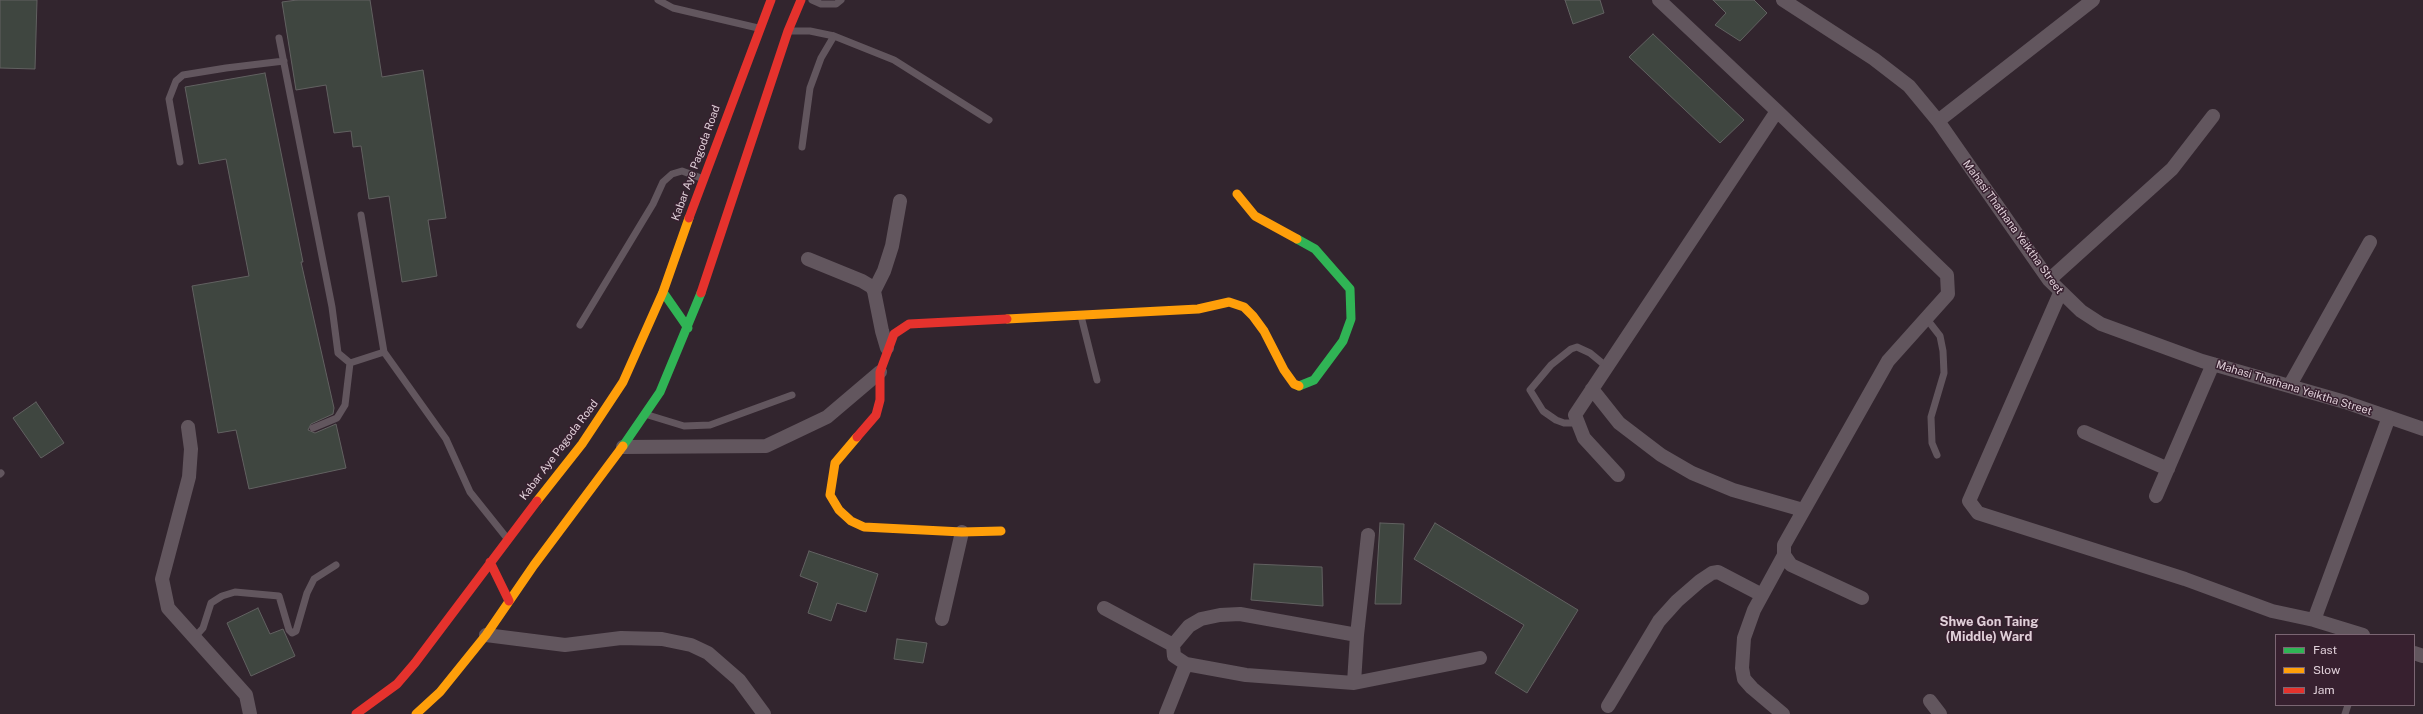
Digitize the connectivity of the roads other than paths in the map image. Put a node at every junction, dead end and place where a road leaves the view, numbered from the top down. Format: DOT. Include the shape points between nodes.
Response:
graph roads {
  1 [pos="658,0"];
  2 [pos="771,0"];
  3 [pos="801,0"];
  4 [pos="812,0"];
  5 [pos="841,0"];
  6 [pos="1659,0"];
  7 [pos="1783,0"];
  8 [pos="2093,0"];
  9 [pos="760,28"];
  10 [pos="788,31"];
  11 [pos="834,36"];
  12 [pos="279,38"];
  13 [pos="284,62"];
  14 [pos="1778,111"];
  15 [pos="2213,116"];
  16 [pos="989,120"];
  17 [pos="1938,121"];
  18 [pos="716,143"];
  19 [pos="802,147"];
  20 [pos="747,157"];
  21 [pos="180,162"];
  22 [pos="703,179"];
  23 [pos="1237,194"];
  24 [pos="900,200"];
  25 [pos="361,215"];
  26 [pos="2370,242"];
  27 [pos="808,260"];
  28 [pos="2050,280"];
  29 [pos="874,291"];
  30 [pos="663,292"];
  31 [pos="2060,293"];
  32 [pos="1081,316"];
  33 [pos="1926,318"];
  34 [pos="580,325"];
  35 [pos="688,328"];
  36 [pos="887,348"];
  37 [pos="384,352"];
  38 [pos="350,363"];
  39 [pos="2213,364"];
  40 [pos="1607,367"];
  41 [pos="880,372"];
  42 [pos="1097,380"];
  43 [pos="2290,385"];
  44 [pos="1592,389"];
  45 [pos="792,394"];
  46 [pos="646,414"];
  47 [pos="2389,417"];
  48 [pos="1578,423"];
  49 [pos="188,427"];
  50 [pos="313,428"];
  51 [pos="2423,429"];
  52 [pos="2084,432"];
  53 [pos="623,447"];
  54 [pos="1937,455"];
  55 [pos="2168,468"];
  56 [pos="1618,475"];
  57 [pos="2156,496"];
  58 [pos="1803,510"];
  59 [pos="1001,531"];
  60 [pos="962,532"];
  61 [pos="1368,535"];
  62 [pos="507,539"];
  63 [pos="1784,555"];
  64 [pos="490,562"];
  65 [pos="336,565"];
  66 [pos="1762,596"];
  67 [pos="1862,598"];
  68 [pos="509,601"];
  69 [pos="1104,608"];
  70 [pos="942,619"];
  71 [pos="2314,620"];
  72 [pos="2360,634"];
  73 [pos="486,635"];
  74 [pos="1357,635"];
  75 [pos="195,637"];
  76 [pos="1173,645"];
  77 [pos="1480,658"];
  78 [pos="1186,664"];
  79 [pos="1354,683"];
  80 [pos="1930,701"];
  81 [pos="1608,706"];
  82 [pos="250,714"];
  83 [pos="356,714"];
  84 [pos="416,714"];
  85 [pos="764,714"];
  86 [pos="1166,714"];
  87 [pos="1783,714"];
  88 [pos="1940,714"];
  1 -- 9 [label="lane" via="673,8"];
  2 -- 9 [label="main road, Kabar Aye Pagoda Road"];
  3 -- 10 [label="main road"];
  4 -- 5 [label="lane" via="821,4 836,4"];
  6 -- 14 [label="street"];
  7 -- 17 [label="street, Mahasi Thathana Yeiktha Street" via="1894,73 1909,86"];
  8 -- 17 [label="street"];
  9 -- 18 [label="main road, Kabar Aye Pagoda Road"];
  10 -- 11 [label="lane" via="810,31"];
  10 -- 20 [label="main road"];
  11 -- 16 [label="lane" via="894,60"];
  11 -- 19 [label="lane" via="821,58 810,88"];
  12 -- 13 [label="lane"];
  13 -- 21 [label="lane" via="183,75 176,81 169,99"];
  13 -- 38 [label="lane" via="332,307 338,353"];
  14 -- 33 [label="street" via="1947,276 1948,294"];
  14 -- 40 [label="street"];
  15 -- 28 [label="street" via="2172,169"];
  17 -- 28 [label="street, Mahasi Thathana Yeiktha Street"];
  18 -- 20 [label="main road"];
  18 -- 22 [label="main road, Kabar Aye Pagoda Road"];
  20 -- 35 [label="main road"];
  22 -- 30 [label="main road, Kabar Aye Pagoda Road"];
  22 -- 34 [label="lane" via="682,171 672,174 663,182 654,204"];
  23 -- 32 [label="main road" via="1255,216 1314,249 1350,289 1352,304 1343,341 1314,380 1301,387 1294,384 1253,316 1244,307 1229,302 1198,309"];
  24 -- 29 [label="street" via="892,246 884,272"];
  25 -- 37 [label="lane"];
  26 -- 43 [label="street"];
  27 -- 29 [label="street" via="862,281"];
  28 -- 31 [label="street, Mahasi Thathana Yeiktha Street"];
  29 -- 36 [label="street"];
  30 -- 35 [label="main road"];
  30 -- 62 [label="main road, Kabar Aye Pagoda Road" via="623,382 582,444"];
  31 -- 39 [label="street, Mahasi Thathana Yeiktha Street" via="2101,324"];
  31 -- 71 [label="street" via="1969,501 1978,513 2185,579 2272,611"];
  32 -- 36 [label="main road" via="909,324 894,334"];
  32 -- 42 [label="lane"];
  33 -- 54 [label="lane" via="1940,336 1943,351 1944,373 1931,417 1932,443"];
  33 -- 58 [label="street" via="1888,361"];
  35 -- 46 [label="main road" via="660,392"];
  36 -- 41 [label="main road"];
  37 -- 38 [label="lane"];
  37 -- 62 [label="lane" via="446,439 470,492"];
  38 -- 50 [label="lane" via="345,405 337,418"];
  39 -- 43 [label="street, Mahasi Thathana Yeiktha Street"];
  39 -- 55 [label="street"];
  40 -- 44 [label="street"];
  40 -- 48 [label="lane" via="1590,353 1577,347 1551,365 1530,390 1542,411 1564,423"];
  41 -- 53 [label="street" via="827,417 766,446"];
  41 -- 60 [label="main road" via="880,400 876,415 835,463 830,495 839,510 851,522 864,527"];
  43 -- 47 [label="street, Mahasi Thathana Yeiktha Street"];
  44 -- 48 [label="street" via="1575,416"];
  44 -- 58 [label="street" via="1619,423 1660,455 1692,473 1733,490"];
  45 -- 46 [label="lane" via="710,425 684,426"];
  46 -- 53 [label="main road"];
  47 -- 51 [label="street, Mahasi Thathana Yeiktha Street"];
  47 -- 71 [label="street"];
  48 -- 56 [label="street" via="1584,438"];
  49 -- 75 [label="street" via="191,449 189,477 162,579 168,608"];
  52 -- 55 [label="street"];
  53 -- 68 [label="main road"];
  55 -- 57 [label="street"];
  58 -- 63 [label="street" via="1784,545"];
  59 -- 60 [label="main road"];
  60 -- 70 [label="street"];
  61 -- 74 [label="street"];
  62 -- 64 [label="main road, Kabar Aye Pagoda Road"];
  63 -- 66 [label="street"];
  63 -- 67 [label="street" via="1791,565"];
  64 -- 68 [label="main road"];
  64 -- 83 [label="main road, Kabar Aye Pagoda Road" via="397,684"];
  65 -- 75 [label="lane" via="314,579 307,593 296,631 292,633 289,630 279,596 236,592 211,603 202,628"];
  66 -- 81 [label="street" via="1718,572 1700,581 1659,621"];
  66 -- 87 [label="street" via="1744,638 1742,668 1744,679 1752,688"];
  68 -- 73 [label="main road"];
  69 -- 76 [label="street"];
  71 -- 72 [label="street"];
  73 -- 84 [label="main road" via="440,692"];
  73 -- 85 [label="street" via="565,645 621,638 662,639 691,645 708,653 739,680"];
  74 -- 76 [label="street" via="1240,614 1220,615 1201,619 1188,626"];
  74 -- 79 [label="street"];
  75 -- 82 [label="street" via="246,695"];
  76 -- 78 [label="street" via="1174,656"];
  77 -- 79 [label="street"];
  78 -- 79 [label="street" via="1246,676"];
  78 -- 86 [label="street"];
  80 -- 88 [label="street"];
}
